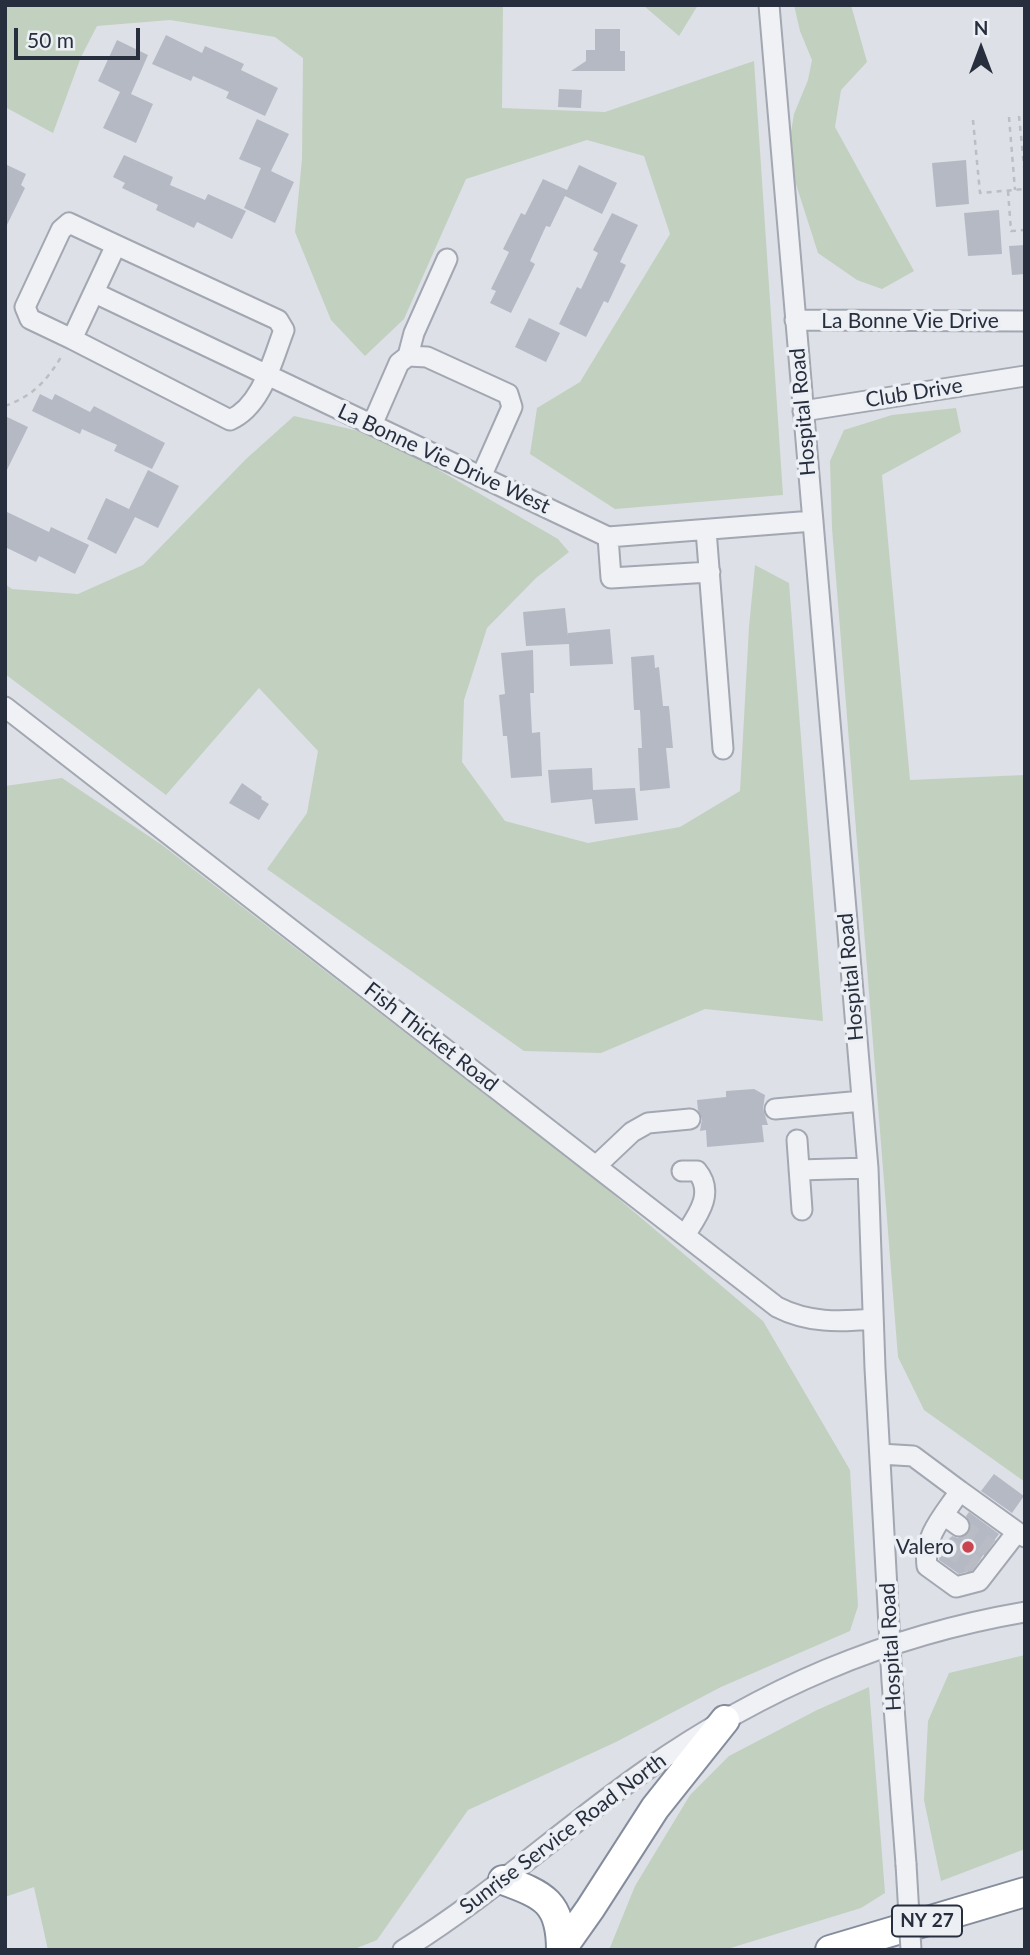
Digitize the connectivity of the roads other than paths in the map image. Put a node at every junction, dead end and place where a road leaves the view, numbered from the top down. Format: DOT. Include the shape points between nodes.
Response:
graph roads {
  1 [pos="769,5"];
  2 [pos="116,245"];
  3 [pos="447,259"];
  4 [pos="94,293"];
  5 [pos="795,320"];
  6 [pos="1025,321"];
  7 [pos="72,339"];
  8 [pos="408,356"];
  9 [pos="267,375"];
  10 [pos="1025,376"];
  11 [pos="803,411"];
  12 [pos="372,425"];
  13 [pos="481,477"];
  14 [pos="813,521"];
  15 [pos="706,530"];
  16 [pos="608,537"];
  17 [pos="710,572"];
  18 [pos="5,708"];
  19 [pos="723,749"];
  20 [pos="862,1101"];
  21 [pos="775,1109"];
  22 [pos="690,1119"];
  23 [pos="797,1140"];
  24 [pos="596,1166"];
  25 [pos="868,1168"];
  26 [pos="799,1170"];
  27 [pos="682,1171"];
  28 [pos="802,1210"];
  29 [pos="685,1235"];
  30 [pos="873,1319"];
  31 [pos="880,1454"];
  32 [pos="960,1492"];
  33 [pos="1021,1535"];
  34 [pos="1025,1612"];
  35 [pos="890,1645"];
  36 [pos="725,1720"];
  37 [pos="503,1880"];
  38 [pos="1025,1892"];
  39 [pos="402,1950"];
  40 [pos="561,1950"];
  41 [pos="830,1950"];
  42 [pos="911,1950"];
  1 -- 5 [label="street, Hospital Road"];
  2 -- 4 [label="street"];
  2 -- 7 [label="street" via="69,222 30,296 25,307 30,319"];
  2 -- 9 [label="street" via="278,320 284,330"];
  3 -- 8 [label="street"];
  4 -- 7 [label="street"];
  4 -- 9 [label="street, La Bonne Vie Drive West"];
  5 -- 6 [label="street, La Bonne Vie Drive"];
  5 -- 11 [label="street, Hospital Road"];
  7 -- 9 [label="street" via="230,420 252,404"];
  8 -- 12 [label="street" via="399,363"];
  8 -- 13 [label="street" via="427,357 508,394 512,407"];
  9 -- 12 [label="street, La Bonne Vie Drive West"];
  10 -- 11 [label="street, Club Drive"];
  11 -- 14 [label="street, Hospital Road"];
  12 -- 13 [label="street, La Bonne Vie Drive West"];
  13 -- 16 [label="street, La Bonne Vie Drive West"];
  14 -- 15 [label="street, La Bonne Vie Drive West"];
  14 -- 20 [label="street, Hospital Road"];
  15 -- 16 [label="street, La Bonne Vie Drive West"];
  15 -- 17 [label="street"];
  16 -- 17 [label="street" via="611,578"];
  17 -- 19 [label="street"];
  18 -- 24 [label="street, Fish Thicket Road"];
  20 -- 21 [label="street"];
  20 -- 25 [label="street, Hospital Road"];
  22 -- 24 [label="street" via="648,1123"];
  23 -- 26 [label="street"];
  24 -- 29 [label="street, Fish Thicket Road"];
  25 -- 26 [label="street"];
  25 -- 30 [label="street, Hospital Road"];
  26 -- 28 [label="street"];
  27 -- 29 [label="street" via="696,1171 703,1179 705,1195 703,1207"];
  29 -- 30 [label="street, Fish Thicket Road" via="760,1296 794,1317"];
  30 -- 31 [label="street, Hospital Road"];
  31 -- 32 [label="street" via="913,1456"];
  31 -- 35 [label="street, Hospital Road"];
  32 -- 33 [label="street"];
  32 -- 33 [label="street" via="951,1521 925,1552 927,1566 956,1587 979,1581 995,1551"];
  34 -- 35 [label="street, Sunrise Service Road North"];
  35 -- 36 [label="street, Sunrise Service Road North" via="815,1673"];
  35 -- 42 [label="street, Hospital Road, bridge"];
  36 -- 37 [label="street, Sunrise Service Road North" via="647,1769"];
  36 -- 40 [label="highway" via="656,1808"];
  37 -- 39 [label="street, Sunrise Service Road North"];
  37 -- 40 [label="highway" via="548,1901 558,1920"];
  38 -- 41 [label="highway, NY 27"];
}
